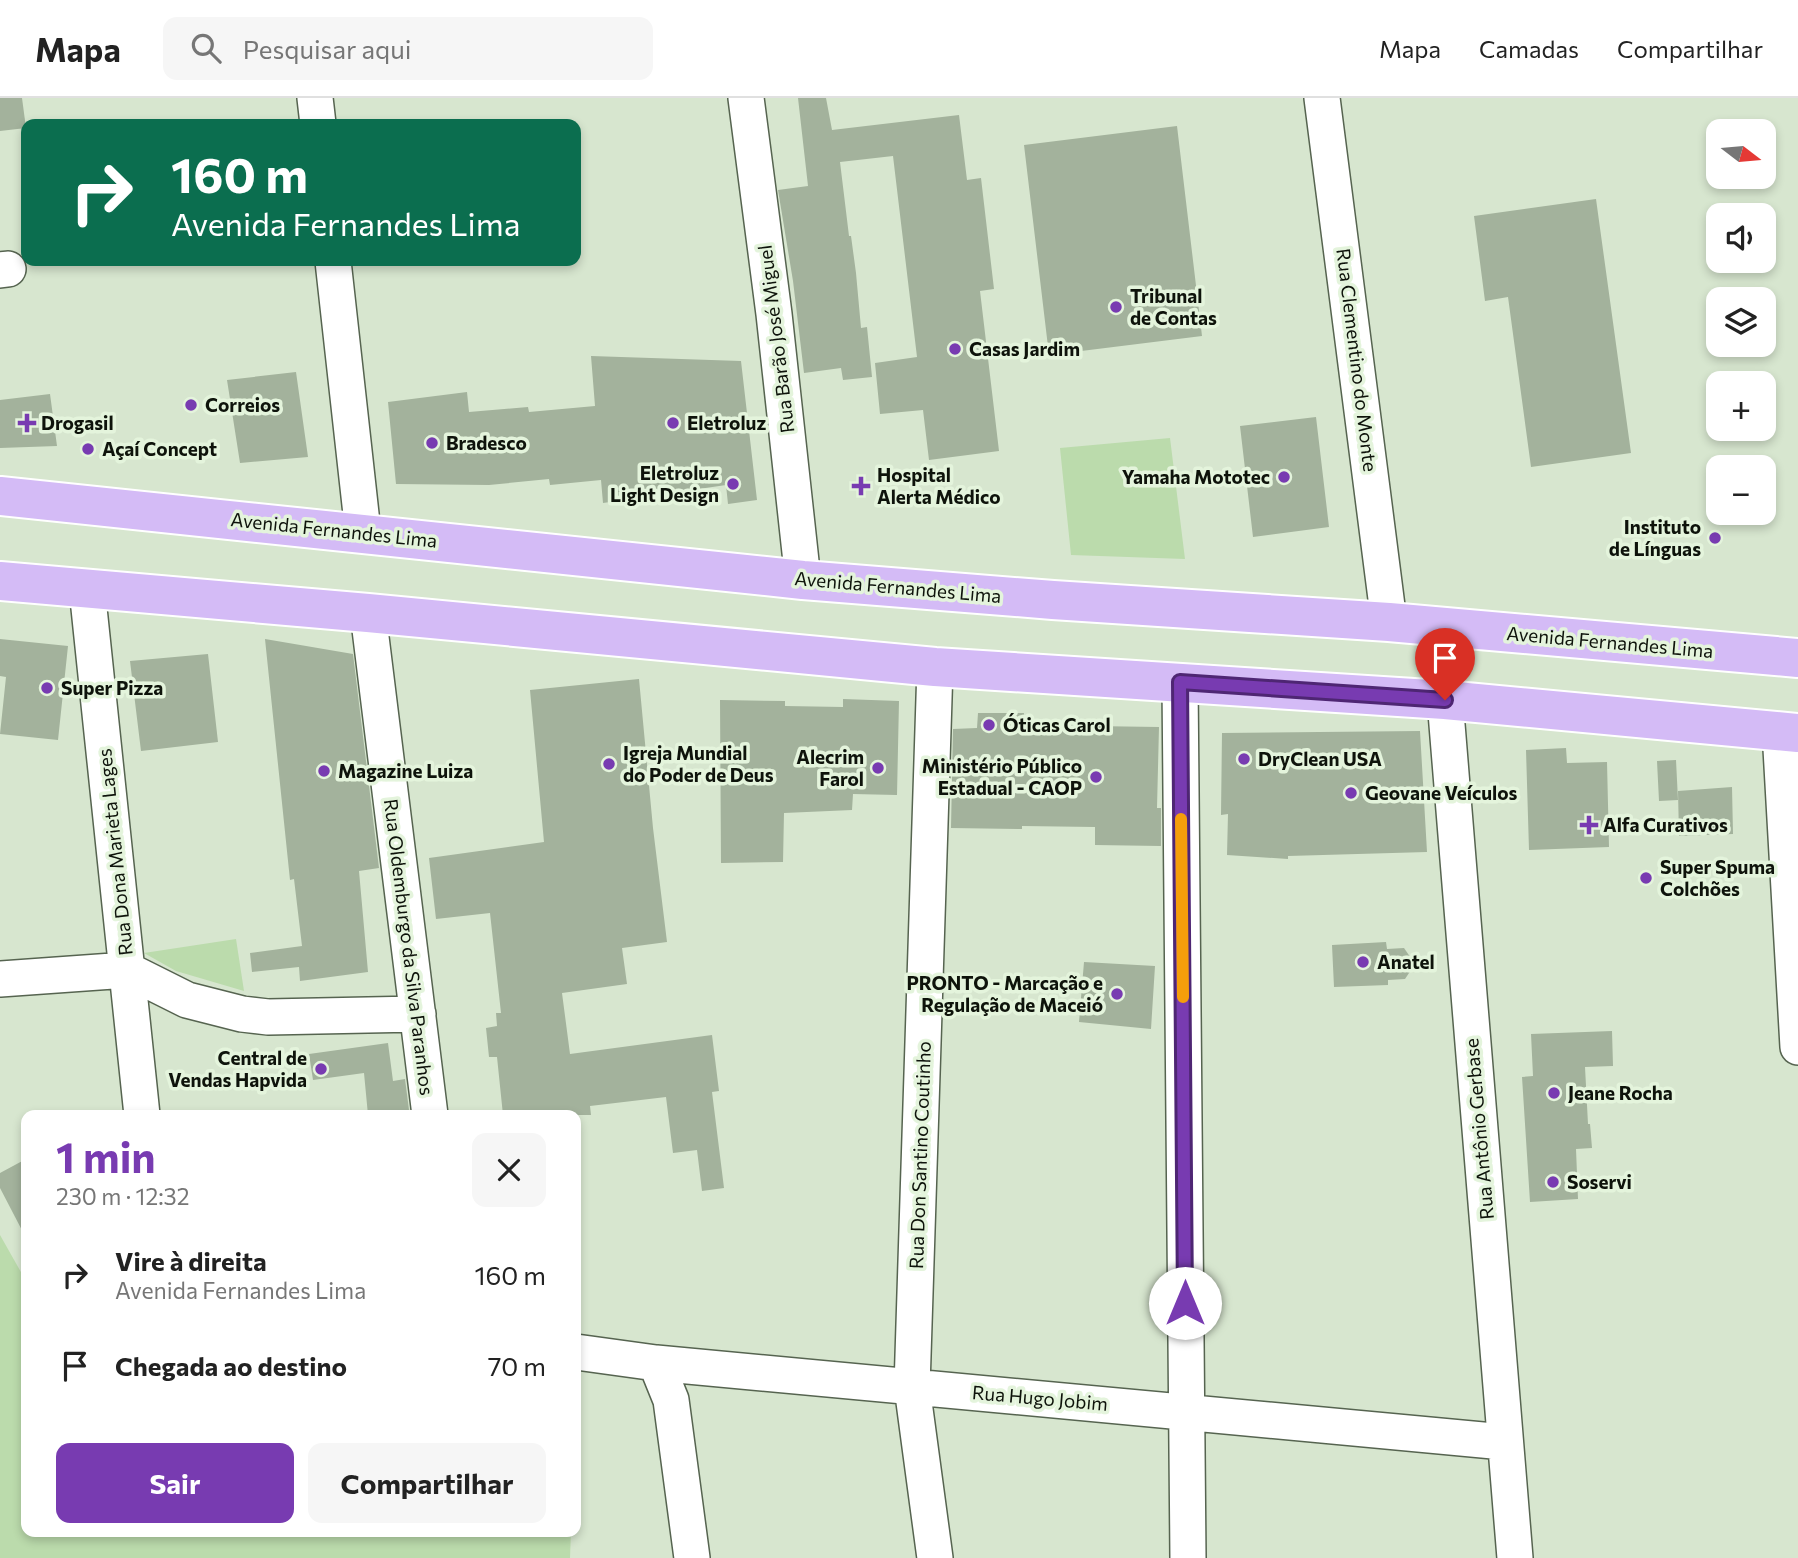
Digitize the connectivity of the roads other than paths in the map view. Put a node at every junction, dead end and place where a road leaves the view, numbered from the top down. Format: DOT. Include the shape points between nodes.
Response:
graph roads {
  1 [pos="315,98"];
  2 [pos="746,98"];
  3 [pos="1322,98"];
  4 [pos="317,119"];
  5 [pos="334,266"];
  6 [pos="0,496"];
  7 [pos="363,533"];
  8 [pos="803,580"];
  9 [pos="0,581"];
  10 [pos="87,589"];
  11 [pos="368,613"];
  12 [pos="1389,622"];
  13 [pos="1798,658"];
  14 [pos="935,667"];
  15 [pos="1180,682"];
  16 [pos="1445,700"];
  17 [pos="1789,732"];
  18 [pos="127,970"];
  19 [pos="0,979"];
  20 [pos="187,1000"];
  21 [pos="418,1014"];
  22 [pos="132,1036"];
  23 [pos="1798,1047"];
  24 [pos="141,1110"];
  25 [pos="429,1110"];
  26 [pos="581,1353"];
  27 [pos="673,1364"];
  28 [pos="912,1387"];
  29 [pos="1186,1411"];
  30 [pos="1504,1442"];
  31 [pos="692,1558"];
  32 [pos="934,1558"];
  33 [pos="1188,1558"];
  34 [pos="1515,1558"];
  1 -- 4 [label="street"];
  2 -- 8 [label="street, Rua Barão José Miguel"];
  3 -- 12 [label="street, Rua Clementino do Monte"];
  5 -- 7 [label="street"];
  6 -- 7 [label="highway, Avenida Fernandes Lima"];
  7 -- 8 [label="highway, Avenida Fernandes Lima"];
  8 -- 12 [label="highway, Avenida Fernandes Lima"];
  9 -- 10 [label="highway"];
  10 -- 11 [label="highway"];
  10 -- 18 [label="street, Rua Dona Marieta Lages"];
  11 -- 14 [label="highway"];
  11 -- 21 [label="street, Rua Oldemburgo da Silva Paranhos"];
  12 -- 13 [label="highway, Avenida Fernandes Lima"];
  14 -- 15 [label="highway"];
  14 -- 28 [label="street, Rua Don Santino Coutinho"];
  15 -- 16 [label="highway"];
  15 -- 29 [label="street"];
  16 -- 17 [label="highway"];
  16 -- 30 [label="street, Rua Antônio Gerbase"];
  17 -- 23 [label="street"];
  18 -- 19 [label="street"];
  18 -- 20 [label="street"];
  18 -- 22 [label="street, Rua Dona Marieta Lages"];
  20 -- 21 [label="street" via="268,1017"];
  20 -- 22 [label="street" via="158,1014"];
  21 -- 25 [label="street, Rua Oldemburgo da Silva Paranhos"];
  22 -- 24 [label="street, Rua Dona Marieta Lages"];
  26 -- 27 [label="street, Rua Hugo Jobim"];
  27 -- 28 [label="street, Rua Hugo Jobim"];
  27 -- 31 [label="street" via="670,1400"];
  28 -- 29 [label="street, Rua Hugo Jobim"];
  28 -- 32 [label="street, Rua Don Santino Coutinho"];
  29 -- 30 [label="street, Rua Hugo Jobim"];
  29 -- 33 [label="street"];
  30 -- 34 [label="street, Rua Antônio Gerbase"];
}
